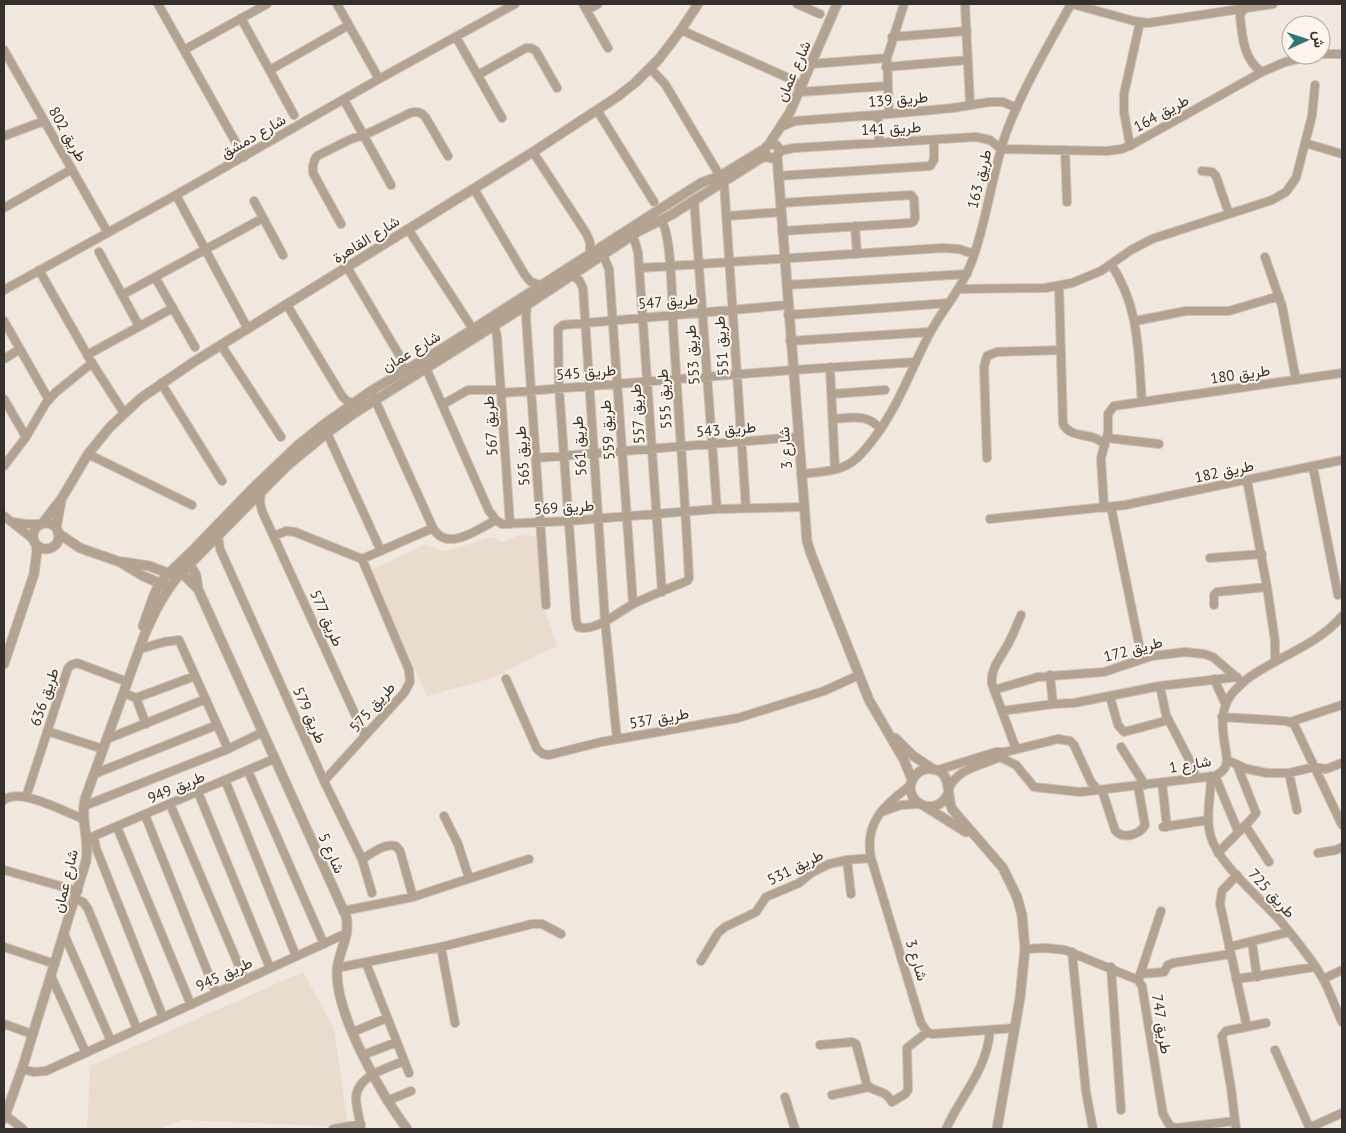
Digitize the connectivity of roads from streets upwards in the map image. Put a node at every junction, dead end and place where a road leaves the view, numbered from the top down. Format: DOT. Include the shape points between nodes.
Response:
graph roads {
  1 [pos="158,4"];
  2 [pos="267,4"];
  3 [pos="337,4"];
  4 [pos="515,4"];
  5 [pos="598,4"];
  6 [pos="797,4"];
  7 [pos="837,4"];
  8 [pos="904,4"];
  9 [pos="908,4"];
  10 [pos="965,4"];
  11 [pos="1071,4"];
  12 [pos="1273,4"];
  13 [pos="695,6"];
  14 [pos="585,7"];
  15 [pos="1246,8"];
  16 [pos="820,14"];
  17 [pos="241,18"];
  18 [pos="1140,22"];
  19 [pos="349,25"];
  20 [pos="681,30"];
  21 [pos="966,31"];
  22 [pos="456,37"];
  23 [pos="892,37"];
  24 [pos="608,48"];
  25 [pos="4,50"];
  26 [pos="184,50"];
  27 [pos="887,58"];
  28 [pos="968,60"];
  29 [pos="811,64"];
  30 [pos="1281,64"];
  31 [pos="886,67"];
  32 [pos="650,68"];
  33 [pos="270,70"];
  34 [pos="1262,72"];
  35 [pos="478,75"];
  36 [pos="380,79"];
  37 [pos="1315,85"];
  38 [pos="887,86"];
  39 [pos="557,88"];
  40 [pos="800,92"];
  41 [pos="344,100"];
  42 [pos="970,104"];
  43 [pos="1017,108"];
  44 [pos="597,110"];
  45 [pos="889,114"];
  46 [pos="294,115"];
  47 [pos="878,115"];
  48 [pos="502,118"];
  49 [pos="44,121"];
  50 [pos="782,127"];
  51 [pos="364,135"];
  52 [pos="4,136"];
  53 [pos="934,140"];
  54 [pos="879,143"];
  55 [pos="1305,143"];
  56 [pos="1130,146"];
  57 [pos="1001,149"];
  58 [pos="1065,150"];
  59 [pos="772,151"];
  60 [pos="533,152"];
  61 [pos="1342,154"];
  62 [pos="448,156"];
  63 [pos="244,157"];
  64 [pos="72,169"];
  65 [pos="1202,171"];
  66 [pos="778,176"];
  67 [pos="718,181"];
  68 [pos="392,185"];
  69 [pos="474,189"];
  70 [pos="176,195"];
  71 [pos="694,200"];
  72 [pos="254,202"];
  73 [pos="654,202"];
  74 [pos="1067,202"];
  75 [pos="4,208"];
  76 [pos="781,208"];
  77 [pos="1229,214"];
  78 [pos="728,216"];
  79 [pos="263,218"];
  80 [pos="661,220"];
  81 [pos="341,224"];
  82 [pos="855,226"];
  83 [pos="408,229"];
  84 [pos="782,231"];
  85 [pos="108,233"];
  86 [pos="633,236"];
  87 [pos="205,250"];
  88 [pos="99,252"];
  89 [pos="590,253"];
  90 [pos="857,254"];
  91 [pos="974,254"];
  92 [pos="283,255"];
  93 [pos="603,255"];
  94 [pos="1265,257"];
  95 [pos="784,258"];
  96 [pos="730,262"];
  97 [pos="699,264"];
  98 [pos="1112,264"];
  99 [pos="670,266"];
  100 [pos="347,267"];
  101 [pos="640,268"];
  102 [pos="39,270"];
  103 [pos="967,274"];
  104 [pos="571,276"];
  105 [pos="155,277"];
  106 [pos="540,285"];
  107 [pos="786,286"];
  108 [pos="1059,286"];
  109 [pos="4,290"];
  110 [pos="959,290"];
  111 [pos="122,294"];
  112 [pos="1279,296"];
  113 [pos="949,303"];
  114 [pos="287,305"];
  115 [pos="527,305"];
  116 [pos="788,305"];
  117 [pos="173,308"];
  118 [pos="732,309"];
  119 [pos="702,312"];
  120 [pos="672,314"];
  121 [pos="788,314"];
  122 [pos="643,317"];
  123 [pos="613,320"];
  124 [pos="4,321"];
  125 [pos="1135,321"];
  126 [pos="586,322"];
  127 [pos="469,323"];
  128 [pos="139,326"];
  129 [pos="494,326"];
  130 [pos="248,329"];
  131 [pos="930,332"];
  132 [pos="790,341"];
  133 [pos="221,345"];
  134 [pos="195,347"];
  135 [pos="20,350"];
  136 [pos="1060,350"];
  137 [pos="87,355"];
  138 [pos="4,359"];
  139 [pos="916,362"];
  140 [pos="92,364"];
  141 [pos="830,367"];
  142 [pos="426,368"];
  143 [pos="793,370"];
  144 [pos="402,372"];
  145 [pos="1342,373"];
  146 [pos="737,374"];
  147 [pos="707,377"];
  148 [pos="677,379"];
  149 [pos="1296,380"];
  150 [pos="648,381"];
  151 [pos="162,383"];
  152 [pos="618,384"];
  153 [pos="588,386"];
  154 [pos="559,388"];
  155 [pos="885,390"];
  156 [pos="502,391"];
  157 [pos="531,391"];
  158 [pos="832,394"];
  159 [pos="373,395"];
  160 [pos="4,399"];
  161 [pos="49,400"];
  162 [pos="1142,402"];
  163 [pos="353,403"];
  164 [pos="442,405"];
  165 [pos="124,413"];
  166 [pos="833,419"];
  167 [pos="880,429"];
  168 [pos="327,433"];
  169 [pos="26,437"];
  170 [pos="281,437"];
  171 [pos="798,437"];
  172 [pos="1106,441"];
  173 [pos="742,442"];
  174 [pos="712,444"];
  175 [pos="1159,444"];
  176 [pos="681,446"];
  177 [pos="653,449"];
  178 [pos="623,451"];
  179 [pos="593,453"];
  180 [pos="88,454"];
  181 [pos="564,456"];
  182 [pos="536,458"];
  183 [pos="987,458"];
  184 [pos="1342,460"];
  185 [pos="4,466"];
  186 [pos="1313,467"];
  187 [pos="835,469"];
  188 [pos="801,474"];
  189 [pos="1247,480"];
  190 [pos="222,481"];
  191 [pos="261,492"];
  192 [pos="62,498"];
  193 [pos="192,505"];
  194 [pos="248,505"];
  195 [pos="804,507"];
  196 [pos="746,508"];
  197 [pos="1108,508"];
  198 [pos="717,509"];
  199 [pos="686,511"];
  200 [pos="262,512"];
  201 [pos="656,513"];
  202 [pos="4,516"];
  203 [pos="627,516"];
  204 [pos="598,518"];
  205 [pos="990,519"];
  206 [pos="496,520"];
  207 [pos="11,521"];
  208 [pos="568,521"];
  209 [pos="541,522"];
  210 [pos="41,524"];
  211 [pos="510,524"];
  212 [pos="433,528"];
  213 [pos="57,531"];
  214 [pos="218,536"];
  215 [pos="274,536"];
  216 [pos="34,542"];
  217 [pos="210,544"];
  218 [pos="52,547"];
  219 [pos="80,548"];
  220 [pos="220,549"];
  221 [pos="381,551"];
  222 [pos="1262,554"];
  223 [pos="1210,558"];
  224 [pos="362,559"];
  225 [pos="188,560"];
  226 [pos="120,562"];
  227 [pos="175,573"];
  228 [pos="34,574"];
  229 [pos="160,583"];
  230 [pos="169,587"];
  231 [pos="1267,587"];
  232 [pos="198,589"];
  233 [pos="662,592"];
  234 [pos="1338,594"];
  235 [pos="633,603"];
  236 [pos="546,605"];
  237 [pos="1214,605"];
  238 [pos="1021,615"];
  239 [pos="1342,616"];
  240 [pos="605,621"];
  241 [pos="1275,641"];
  242 [pos="140,649"];
  243 [pos="1290,654"];
  244 [pos="1142,659"];
  245 [pos="1275,662"];
  246 [pos="4,664"];
  247 [pos="859,675"];
  248 [pos="1050,675"];
  249 [pos="195,676"];
  250 [pos="1237,677"];
  251 [pos="506,679"];
  252 [pos="1214,679"];
  253 [pos="128,682"];
  254 [pos="1243,683"];
  255 [pos="1160,686"];
  256 [pos="994,690"];
  257 [pos="124,693"];
  258 [pos="1110,697"];
  259 [pos="136,698"];
  260 [pos="206,700"];
  261 [pos="1225,703"];
  262 [pos="1054,704"];
  263 [pos="1342,705"];
  264 [pos="1002,711"];
  265 [pos="1222,716"];
  266 [pos="1169,720"];
  267 [pos="1290,722"];
  268 [pos="882,723"];
  269 [pos="146,724"];
  270 [pos="217,725"];
  271 [pos="47,731"];
  272 [pos="263,732"];
  273 [pos="365,736"];
  274 [pos="107,739"];
  275 [pos="616,740"];
  276 [pos="1121,747"];
  277 [pos="103,749"];
  278 [pos="228,749"];
  279 [pos="1016,749"];
  280 [pos="1003,754"];
  281 [pos="274,759"];
  282 [pos="1227,760"];
  283 [pos="1342,763"];
  284 [pos="1236,765"];
  285 [pos="1314,767"];
  286 [pos="936,770"];
  287 [pos="248,771"];
  288 [pos="1289,773"];
  289 [pos="94,774"];
  290 [pos="1213,776"];
  291 [pos="1196,778"];
  292 [pos="225,780"];
  293 [pos="324,781"];
  294 [pos="1162,782"];
  295 [pos="912,783"];
  296 [pos="1142,785"];
  297 [pos="1100,790"];
  298 [pos="948,791"];
  299 [pos="198,792"];
  300 [pos="26,796"];
  301 [pos="4,800"];
  302 [pos="170,804"];
  303 [pos="922,805"];
  304 [pos="84,806"];
  305 [pos="1297,810"];
  306 [pos="883,812"];
  307 [pos="144,815"];
  308 [pos="444,816"];
  309 [pos="83,819"];
  310 [pos="1208,820"];
  311 [pos="1245,825"];
  312 [pos="1342,825"];
  313 [pos="117,827"];
  314 [pos="1238,831"];
  315 [pos="90,838"];
  316 [pos="978,840"];
  317 [pos="1342,847"];
  318 [pos="1218,853"];
  319 [pos="1318,853"];
  320 [pos="871,858"];
  321 [pos="362,859"];
  322 [pos="528,859"];
  323 [pos="847,860"];
  324 [pos="1268,862"];
  325 [pos="4,870"];
  326 [pos="1238,876"];
  327 [pos="469,878"];
  328 [pos="372,893"];
  329 [pos="851,894"];
  330 [pos="77,895"];
  331 [pos="413,897"];
  332 [pos="343,911"];
  333 [pos="1161,911"];
  334 [pos="1289,932"];
  335 [pos="347,933"];
  336 [pos="64,934"];
  337 [pos="561,934"];
  338 [pos="1252,942"];
  339 [pos="324,944"];
  340 [pos="4,947"];
  341 [pos="441,947"];
  342 [pos="1025,949"];
  343 [pos="1230,951"];
  344 [pos="1072,952"];
  345 [pos="296,956"];
  346 [pos="701,961"];
  347 [pos="366,963"];
  348 [pos="55,964"];
  349 [pos="1316,966"];
  350 [pos="270,968"];
  351 [pos="337,968"];
  352 [pos="1111,968"];
  353 [pos="1342,970"];
  354 [pos="52,976"];
  355 [pos="1139,976"];
  356 [pos="1257,976"];
  357 [pos="1236,979"];
  358 [pos="1323,979"];
  359 [pos="245,980"];
  360 [pos="216,993"];
  361 [pos="191,1005"];
  362 [pos="163,1017"];
  363 [pos="387,1018"];
  364 [pos="1342,1022"];
  365 [pos="455,1023"];
  366 [pos="1266,1023"];
  367 [pos="4,1024"];
  368 [pos="1246,1027"];
  369 [pos="1015,1028"];
  370 [pos="138,1029"];
  371 [pos="990,1030"];
  372 [pos="353,1032"];
  373 [pos="927,1032"];
  374 [pos="32,1034"];
  375 [pos="111,1041"];
  376 [pos="397,1042"];
  377 [pos="820,1045"];
  378 [pos="1275,1050"];
  379 [pos="86,1053"];
  380 [pos="363,1055"];
  381 [pos="404,1061"];
  382 [pos="22,1069"];
  383 [pos="409,1073"];
  384 [pos="372,1074"];
  385 [pos="869,1087"];
  386 [pos="410,1091"];
  387 [pos="832,1095"];
  388 [pos="785,1097"];
  389 [pos="388,1101"];
  390 [pos="1121,1110"];
  391 [pos="1342,1113"];
  392 [pos="4,1117"];
  393 [pos="1235,1121"];
  394 [pos="361,1127"];
  395 [pos="1170,1128"];
  396 [pos="23,1129"];
  397 [pos="333,1129"];
  398 [pos="408,1129"];
  399 [pos="794,1129"];
  400 [pos="946,1129"];
  401 [pos="997,1129"];
  402 [pos="1093,1129"];
  403 [pos="1236,1129"];
  404 [pos="1310,1129"];
  1 -- 26 [label="street"];
  2 -- 17 [label="street"];
  3 -- 19 [label="street"];
  4 -- 22 [label="street, شارع دمشق"];
  5 -- 14 [label="street"];
  6 -- 16 [label="street"];
  7 -- 29 [label="street, شارع عمان"];
  8 -- 9 [label="street"];
  8 -- 23 [label="street"];
  10 -- 21 [label="street"];
  11 -- 18 [label="street"];
  11 -- 43 [label="street, طريق 163"];
  12 -- 15 [label="street"];
  13 -- 20 [label="street, شارع القاهرة"];
  14 -- 24 [label="street"];
  15 -- 18 [label="street"];
  15 -- 34 [label="street" via="1240,16 1248,56"];
  17 -- 26 [label="street"];
  17 -- 33 [label="street"];
  18 -- 56 [label="street" via="1124,94"];
  19 -- 33 [label="street"];
  19 -- 36 [label="street"];
  20 -- 32 [label="street, شارع القاهرة"];
  20 -- 40 [label="street" via="793,80"];
  21 -- 23 [label="street"];
  21 -- 28 [label="street"];
  22 -- 35 [label="street"];
  22 -- 36 [label="street, شارع دمشق"];
  23 -- 27 [label="street"];
  25 -- 49 [label="street, طريق 802"];
  26 -- 63 [label="street"];
  27 -- 29 [label="street"];
  27 -- 31 [label="street"];
  28 -- 31 [label="street"];
  28 -- 42 [label="street"];
  29 -- 40 [label="street, شارع عمان"];
  30 -- 34 [label="street, طريق 164"];
  31 -- 38 [label="street"];
  32 -- 44 [label="street, شارع القاهرة"];
  32 -- 67 [label="street" via="664,84"];
  33 -- 46 [label="street"];
  34 -- 56 [label="street, طريق 164"];
  35 -- 39 [label="street" via="526,48 532,48"];
  35 -- 48 [label="street"];
  36 -- 41 [label="street, شارع دمشق"];
  37 -- 55 [label="street" via="1314,108"];
  38 -- 40 [label="street"];
  38 -- 45 [label="street"];
  40 -- 50 [label="street, شارع عمان"];
  41 -- 51 [label="street"];
  41 -- 63 [label="street, شارع دمشق"];
  42 -- 43 [label="street, طريق 139" via="1003,102"];
  42 -- 45 [label="street, طريق 139"];
  43 -- 57 [label="street, طريق 163"];
  44 -- 60 [label="street, شارع القاهرة"];
  44 -- 73 [label="street"];
  45 -- 47 [label="street, طريق 139"];
  47 -- 50 [label="street, طريق 139" via="795,121"];
  47 -- 54 [label="street"];
  49 -- 52 [label="street"];
  49 -- 64 [label="street, طريق 802"];
  50 -- 59 [label="street, شارع عمان"];
  51 -- 62 [label="street" via="410,113 420,113"];
  51 -- 68 [label="street"];
  51 -- 81 [label="street" via="317,156 312,166"];
  53 -- 54 [label="street, طريق 141"];
  53 -- 57 [label="street, طريق 141" via="980,138 990,140"];
  53 -- 66 [label="street" via="934,160 930,166"];
  54 -- 59 [label="street, طريق 141"];
  55 -- 61 [label="street"];
  55 -- 77 [label="street" via="1296,178 1286,192"];
  56 -- 58 [label="street, طريق 164" via="1107,151"];
  57 -- 58 [label="street, طريق 164"];
  57 -- 91 [label="street, طريق 163"];
  58 -- 74 [label="street"];
  59 -- 66 [label="street, شارع 3"];
  59 -- 67 [label="street, شارع عمان"];
  60 -- 69 [label="street, شارع القاهرة"];
  60 -- 89 [label="street" via="586,233"];
  63 -- 70 [label="street, شارع دمشق"];
  64 -- 75 [label="street"];
  64 -- 85 [label="street, طريق 802"];
  65 -- 77 [label="street" via="1215,174"];
  66 -- 76 [label="street, شارع 3"];
  67 -- 71 [label="street, شارع عمان"];
  67 -- 78 [label="street, طريق 551"];
  67 -- 89 [label="street, شارع عمان" via="697,185"];
  69 -- 83 [label="street, شارع القاهرة"];
  69 -- 106 [label="street" via="525,276"];
  70 -- 85 [label="street, شارع دمشق"];
  70 -- 87 [label="street"];
  71 -- 80 [label="street, شارع عمان"];
  71 -- 97 [label="street, طريق 553"];
  72 -- 79 [label="street"];
  76 -- 78 [label="street"];
  76 -- 82 [label="street" via="910,195 914,199 913,222"];
  76 -- 84 [label="street, شارع 3"];
  77 -- 98 [label="street" via="1152,239"];
  78 -- 96 [label="street, طريق 551"];
  79 -- 87 [label="street"];
  79 -- 92 [label="street"];
  80 -- 86 [label="street, شارع عمان"];
  80 -- 99 [label="street, طريق 555" via="668,235"];
  82 -- 84 [label="street"];
  82 -- 90 [label="street"];
  83 -- 100 [label="street, شارع القاهرة"];
  83 -- 127 [label="street"];
  84 -- 95 [label="street, شارع 3"];
  85 -- 102 [label="street, شارع دمشق"];
  86 -- 93 [label="street, شارع عمان"];
  86 -- 101 [label="street, طريق 557"];
  87 -- 105 [label="street"];
  87 -- 130 [label="street"];
  88 -- 111 [label="street"];
  89 -- 106 [label="street, شارع عمان"];
  90 -- 91 [label="street" via="951,248"];
  90 -- 95 [label="street"];
  91 -- 103 [label="street, طريق 163"];
  93 -- 104 [label="street, شارع عمان"];
  93 -- 123 [label="street, طريق 559" via="610,269"];
  94 -- 112 [label="street"];
  95 -- 96 [label="street"];
  95 -- 107 [label="street, شارع 3"];
  96 -- 97 [label="street"];
  96 -- 118 [label="street, طريق 551"];
  97 -- 99 [label="street"];
  97 -- 119 [label="street, طريق 553"];
  98 -- 108 [label="street" via="1090,276"];
  98 -- 125 [label="street" via="1126,292"];
  99 -- 101 [label="street"];
  99 -- 120 [label="street, طريق 555"];
  100 -- 114 [label="street, شارع القاهرة"];
  100 -- 144 [label="street" via="401,358"];
  101 -- 122 [label="street, طريق 557"];
  102 -- 109 [label="street, شارع دمشق"];
  102 -- 137 [label="street"];
  103 -- 107 [label="street"];
  103 -- 110 [label="street, طريق 163"];
  104 -- 115 [label="street, شارع عمان"];
  104 -- 126 [label="street, طريق 561" via="582,284"];
  105 -- 111 [label="street"];
  105 -- 117 [label="street"];
  106 -- 144 [label="street, شارع عمان"];
  107 -- 116 [label="street, شارع 3"];
  108 -- 110 [label="street"];
  108 -- 136 [label="street"];
  110 -- 113 [label="street, طريق 163"];
  111 -- 128 [label="street"];
  112 -- 125 [label="street" via="1238,309 1186,311"];
  112 -- 149 [label="street"];
  113 -- 121 [label="street"];
  113 -- 131 [label="street, طريق 163"];
  114 -- 130 [label="street, شارع القاهرة"];
  114 -- 163 [label="street" via="342,396"];
  115 -- 129 [label="street, شارع عمان"];
  115 -- 157 [label="street, طريق 565"];
  116 -- 118 [label="street, طريق 547"];
  116 -- 121 [label="street, شارع 3"];
  117 -- 128 [label="street"];
  117 -- 134 [label="street"];
  118 -- 119 [label="street, طريق 547"];
  118 -- 146 [label="street, طريق 551"];
  119 -- 120 [label="street, طريق 547"];
  119 -- 147 [label="street, طريق 553"];
  120 -- 122 [label="street, طريق 547"];
  120 -- 148 [label="street, طريق 555"];
  121 -- 132 [label="street, شارع 3"];
  122 -- 123 [label="street, طريق 547"];
  122 -- 150 [label="street, طريق 557"];
  123 -- 126 [label="street, طريق 547"];
  123 -- 152 [label="street, طريق 559"];
  124 -- 135 [label="street"];
  125 -- 162 [label="street"];
  126 -- 153 [label="street, طريق 561"];
  126 -- 154 [label="street, طريق 547" via="558,328"];
  128 -- 137 [label="street"];
  129 -- 142 [label="street, شارع عمان"];
  129 -- 156 [label="street, طريق 567"];
  130 -- 133 [label="street, شارع القاهرة"];
  131 -- 132 [label="street"];
  131 -- 139 [label="street, طريق 163"];
  132 -- 143 [label="street, شارع 3"];
  133 -- 151 [label="street, شارع القاهرة"];
  133 -- 170 [label="street"];
  135 -- 138 [label="street"];
  135 -- 161 [label="street"];
  136 -- 172 [label="street" via="1063,424 1071,432"];
  136 -- 183 [label="street" via="997,352 987,356 984,367"];
  137 -- 140 [label="street"];
  139 -- 141 [label="street, طريق 545"];
  139 -- 167 [label="street, طريق 163" via="896,405"];
  140 -- 161 [label="street"];
  140 -- 165 [label="street"];
  141 -- 143 [label="street, طريق 545"];
  141 -- 158 [label="street"];
  142 -- 159 [label="street, شارع عمان"];
  142 -- 164 [label="street"];
  143 -- 146 [label="street, طريق 545"];
  143 -- 171 [label="street, شارع 3"];
  144 -- 159 [label="street, شارع عمان"];
  145 -- 149 [label="street, طريق 180"];
  146 -- 147 [label="street, طريق 545"];
  146 -- 173 [label="street, طريق 551"];
  147 -- 148 [label="street, طريق 545"];
  147 -- 174 [label="street, طريق 553"];
  148 -- 150 [label="street, طريق 545"];
  148 -- 176 [label="street, طريق 555"];
  149 -- 162 [label="street, طريق 180"];
  150 -- 152 [label="street, طريق 545"];
  150 -- 177 [label="street, طريق 557"];
  151 -- 165 [label="street, شارع القاهرة"];
  151 -- 190 [label="street"];
  152 -- 153 [label="street, طريق 545"];
  152 -- 178 [label="street, طريق 559"];
  153 -- 154 [label="street, طريق 545"];
  153 -- 179 [label="street, طريق 561"];
  154 -- 157 [label="street, طريق 545"];
  154 -- 181 [label="street"];
  155 -- 158 [label="street"];
  156 -- 157 [label="street, طريق 545"];
  156 -- 164 [label="street, طريق 545" via="468,390"];
  156 -- 211 [label="street, طريق 567"];
  157 -- 182 [label="street, طريق 565"];
  158 -- 166 [label="street"];
  159 -- 163 [label="street, شارع عمان"];
  159 -- 168 [label="street, شارع عمان"];
  159 -- 212 [label="street"];
  160 -- 169 [label="street"];
  161 -- 169 [label="street"];
  162 -- 172 [label="street, طريق 180" via="1117,404 1112,408 1108,414"];
  163 -- 225 [label="street, شارع عمان" via="282,459"];
  164 -- 206 [label="street" via="489,511"];
  165 -- 180 [label="street, شارع القاهرة"];
  166 -- 167 [label="street" via="864,417"];
  166 -- 187 [label="street"];
  167 -- 187 [label="street, طريق 163" via="860,456"];
  168 -- 191 [label="street, شارع عمان"];
  168 -- 221 [label="street"];
  169 -- 185 [label="street"];
  171 -- 173 [label="street, طريق 543"];
  171 -- 188 [label="street, شارع 3"];
  172 -- 175 [label="street"];
  172 -- 197 [label="street, طريق 180" via="1101,462"];
  173 -- 174 [label="street, طريق 543"];
  173 -- 196 [label="street, طريق 551"];
  174 -- 176 [label="street, طريق 543"];
  174 -- 198 [label="street, طريق 553"];
  176 -- 177 [label="street, طريق 543"];
  176 -- 199 [label="street, طريق 555"];
  177 -- 178 [label="street, طريق 543"];
  177 -- 201 [label="street, طريق 557"];
  178 -- 179 [label="street, طريق 543"];
  178 -- 203 [label="street, طريق 559"];
  179 -- 181 [label="street, طريق 543"];
  179 -- 204 [label="street, طريق 561"];
  180 -- 192 [label="street, شارع القاهرة"];
  180 -- 193 [label="street"];
  181 -- 182 [label="street, طريق 543"];
  181 -- 208 [label="street"];
  182 -- 209 [label="street, طريق 565"];
  184 -- 186 [label="street, طريق 182"];
  186 -- 189 [label="street, طريق 182"];
  186 -- 234 [label="street"];
  187 -- 188 [label="street, طريق 163"];
  188 -- 195 [label="street, شارع 3"];
  189 -- 197 [label="street, طريق 182"];
  189 -- 222 [label="street"];
  191 -- 194 [label="street, شارع عمان"];
  191 -- 200 [label="street, طريق 577"];
  192 -- 210 [label="street, شارع القاهرة"];
  192 -- 213 [label="street, شارع القاهرة"];
  194 -- 200 [label="street" via="256,506"];
  194 -- 214 [label="street, شارع عمان"];
  195 -- 196 [label="street, طريق 569"];
  195 -- 247 [label="street, شارع 3" via="811,554"];
  196 -- 198 [label="street, طريق 569"];
  197 -- 205 [label="street, طريق 182"];
  197 -- 244 [label="street"];
  198 -- 199 [label="street, طريق 569"];
  199 -- 201 [label="street, طريق 569"];
  199 -- 233 [label="street, طريق 555" via="689,578"];
  200 -- 215 [label="street, طريق 577"];
  201 -- 203 [label="street, طريق 569"];
  201 -- 233 [label="street, طريق 557"];
  202 -- 207 [label="street"];
  203 -- 204 [label="street, طريق 569"];
  203 -- 235 [label="street, طريق 559"];
  204 -- 208 [label="street, طريق 569"];
  204 -- 240 [label="street, طريق 561"];
  206 -- 211 [label="street, طريق 569"];
  206 -- 212 [label="street" via="454,540 442,538"];
  207 -- 210 [label="street"];
  207 -- 216 [label="street"];
  208 -- 209 [label="street, طريق 569"];
  208 -- 240 [label="street" via="578,627"];
  209 -- 211 [label="street, طريق 569"];
  209 -- 236 [label="street, طريق 565"];
  210 -- 213 [label="street" via="50,524"];
  210 -- 216 [label="street" via="34,530"];
  212 -- 221 [label="street"];
  213 -- 218 [label="street" via="58,540"];
  213 -- 219 [label="street"];
  214 -- 217 [label="street, شارع عمان"];
  214 -- 220 [label="street, طريق 579"];
  215 -- 224 [label="street" via="286,531 295,532"];
  215 -- 273 [label="street, طريق 577"];
  216 -- 218 [label="street" via="40,548"];
  216 -- 228 [label="street" via="37,551"];
  217 -- 220 [label="street"];
  217 -- 225 [label="street, شارع عمان"];
  218 -- 219 [label="street"];
  218 -- 228 [label="street"];
  219 -- 226 [label="street"];
  220 -- 293 [label="street, طريق 579"];
  221 -- 224 [label="street"];
  222 -- 223 [label="street"];
  222 -- 231 [label="street"];
  224 -- 273 [label="street, طريق 575" via="409,670 410,682"];
  225 -- 227 [label="street, شارع عمان"];
  225 -- 232 [label="street, شارع 5" via="196,575"];
  226 -- 227 [label="street"];
  226 -- 229 [label="street"];
  227 -- 229 [label="street, شارع عمان"];
  227 -- 230 [label="street, شارع عمان"];
  227 -- 232 [label="street, شارع 5"];
  228 -- 246 [label="street"];
  229 -- 230 [label="street"];
  229 -- 242 [label="street, شارع عمان" via="147,613"];
  230 -- 242 [label="street, شارع عمان"];
  231 -- 237 [label="street" via="1217,592"];
  231 -- 241 [label="street"];
  232 -- 272 [label="street, شارع 5"];
  233 -- 235 [label="street"];
  235 -- 240 [label="street"];
  238 -- 256 [label="street" via="992,671"];
  239 -- 243 [label="street, شارع 1" via="1315,640"];
  240 -- 275 [label="street, طريق 561"];
  241 -- 243 [label="street"];
  241 -- 245 [label="street"];
  242 -- 249 [label="street" via="179,640"];
  242 -- 253 [label="street, شارع عمان"];
  243 -- 245 [label="street, شارع 1"];
  244 -- 248 [label="street, طريق 172" via="1104,672"];
  244 -- 250 [label="street, طريق 172" via="1185,652 1204,654 1220,662"];
  245 -- 254 [label="street, شارع 1"];
  247 -- 268 [label="street, شارع 3"];
  247 -- 275 [label="street, طريق 537" via="824,692 738,718"];
  248 -- 256 [label="street, طريق 172"];
  248 -- 262 [label="street"];
  249 -- 259 [label="street"];
  249 -- 260 [label="street"];
  250 -- 252 [label="street"];
  250 -- 254 [label="street, طريق 172"];
  251 -- 275 [label="street, طريق 537" via="537,749 543,754 552,755"];
  252 -- 255 [label="street"];
  252 -- 261 [label="street"];
  253 -- 257 [label="street, شارع عمان"];
  253 -- 271 [label="street, طريق 636" via="77,663 71,665"];
  254 -- 261 [label="street, شارع 1"];
  255 -- 258 [label="street"];
  255 -- 266 [label="street"];
  256 -- 264 [label="street"];
  257 -- 259 [label="street"];
  257 -- 274 [label="street, شارع عمان"];
  258 -- 262 [label="street"];
  258 -- 266 [label="street" via="1118,725 1124,732"];
  259 -- 269 [label="street"];
  260 -- 269 [label="street"];
  260 -- 270 [label="street"];
  261 -- 265 [label="street, شارع 1"];
  262 -- 264 [label="street"];
  263 -- 267 [label="street"];
  264 -- 279 [label="street"];
  265 -- 267 [label="street"];
  265 -- 282 [label="street, شارع 1"];
  266 -- 291 [label="street"];
  267 -- 285 [label="street" via="1296,727"];
  268 -- 286 [label="street, شارع 3" via="903,747"];
  268 -- 295 [label="street, شارع 3" via="904,760"];
  269 -- 274 [label="street"];
  270 -- 278 [label="street"];
  270 -- 289 [label="street"];
  271 -- 277 [label="street"];
  271 -- 300 [label="street, طريق 636"];
  272 -- 278 [label="street"];
  272 -- 281 [label="street, شارع 5"];
  273 -- 293 [label="street, طريق 575"];
  274 -- 277 [label="street, شارع عمان"];
  276 -- 296 [label="street"];
  277 -- 289 [label="street, شارع عمان"];
  278 -- 304 [label="street"];
  279 -- 280 [label="street"];
  279 -- 297 [label="street" via="1058,740 1070,741 1091,782"];
  280 -- 286 [label="street" via="996,752"];
  280 -- 297 [label="street, شارع 1" via="1034,787 1080,792"];
  280 -- 298 [label="street" via="962,772"];
  281 -- 287 [label="street, طريق 949"];
  281 -- 332 [label="street, شارع 5"];
  282 -- 284 [label="street"];
  282 -- 290 [label="street, شارع 1" via="1222,771"];
  283 -- 285 [label="street" via="1326,770"];
  284 -- 288 [label="street" via="1267,774"];
  284 -- 311 [label="street" via="1255,809 1255,817"];
  285 -- 288 [label="street"];
  285 -- 312 [label="street"];
  286 -- 295 [label="street" via="921,771"];
  286 -- 298 [label="street" via="946,777"];
  287 -- 292 [label="street, طريق 949"];
  287 -- 339 [label="street"];
  288 -- 305 [label="street"];
  289 -- 304 [label="street, شارع عمان"];
  290 -- 291 [label="street, شارع 1"];
  290 -- 310 [label="street, طريق 725"];
  290 -- 314 [label="street"];
  291 -- 294 [label="street, شارع 1"];
  292 -- 299 [label="street, طريق 949"];
  292 -- 345 [label="street"];
  293 -- 321 [label="street, طريق 579"];
  294 -- 296 [label="street, شارع 1"];
  294 -- 310 [label="street" via="1165,827"];
  295 -- 303 [label="street" via="913,796"];
  295 -- 306 [label="street, شارع 3"];
  296 -- 297 [label="street, شارع 1"];
  296 -- 297 [label="street" via="1145,825 1142,830 1125,836 1117,833"];
  298 -- 303 [label="street" via="942,803 931,807"];
  298 -- 316 [label="street" via="954,814"];
  299 -- 302 [label="street, طريق 949"];
  299 -- 350 [label="street"];
  300 -- 301 [label="street" via="11,796"];
  300 -- 309 [label="street"];
  302 -- 307 [label="street, طريق 949"];
  302 -- 359 [label="street"];
  303 -- 306 [label="street" via="901,805"];
  303 -- 316 [label="street"];
  304 -- 309 [label="street, شارع عمان"];
  306 -- 320 [label="street, شارع 3" via="872,825"];
  307 -- 313 [label="street, طريق 949"];
  307 -- 360 [label="street"];
  308 -- 327 [label="street" via="458,844"];
  309 -- 315 [label="street, شارع عمان"];
  310 -- 318 [label="street, طريق 725" via="1210,836"];
  311 -- 314 [label="street"];
  311 -- 324 [label="street"];
  313 -- 315 [label="street, طريق 949"];
  313 -- 361 [label="street"];
  314 -- 318 [label="street"];
  315 -- 330 [label="street, شارع عمان"];
  315 -- 362 [label="street"];
  316 -- 342 [label="street" via="1003,868 1017,897"];
  317 -- 319 [label="street"];
  318 -- 326 [label="street, طريق 725"];
  320 -- 323 [label="street, طريق 531"];
  320 -- 373 [label="street, شارع 3"];
  321 -- 328 [label="street, طريق 579"];
  321 -- 331 [label="street" via="385,846 396,846"];
  322 -- 327 [label="street"];
  323 -- 329 [label="street"];
  323 -- 346 [label="street, طريق 531" via="830,864 766,897 756,912 718,933"];
  325 -- 330 [label="street"];
  326 -- 334 [label="street, طريق 725"];
  326 -- 343 [label="street" via="1224,888 1220,900"];
  327 -- 331 [label="street"];
  330 -- 336 [label="street, شارع عمان"];
  330 -- 370 [label="street" via="88,909"];
  331 -- 332 [label="street"];
  332 -- 335 [label="street, شارع 5"];
  333 -- 355 [label="street"];
  334 -- 338 [label="street"];
  334 -- 349 [label="street, طريق 725"];
  335 -- 339 [label="street, طريق 945"];
  335 -- 351 [label="street, شارع 5"];
  336 -- 348 [label="street, شارع عمان"];
  336 -- 375 [label="street"];
  337 -- 341 [label="street" via="535,923"];
  338 -- 343 [label="street"];
  338 -- 356 [label="street"];
  339 -- 345 [label="street, طريق 945"];
  340 -- 348 [label="street"];
  341 -- 347 [label="street"];
  341 -- 365 [label="street"];
  342 -- 344 [label="street, طريق 747"];
  342 -- 369 [label="street"];
  343 -- 355 [label="street" via="1173,963 1165,972"];
  343 -- 357 [label="street"];
  344 -- 352 [label="street, طريق 747"];
  344 -- 402 [label="street" via="1086,1092"];
  345 -- 350 [label="street, طريق 945"];
  347 -- 351 [label="street"];
  347 -- 363 [label="street"];
  348 -- 354 [label="street, شارع عمان"];
  349 -- 356 [label="street"];
  349 -- 358 [label="street, طريق 725"];
  350 -- 359 [label="street, طريق 945"];
  351 -- 372 [label="street, شارع 5" via="340,993"];
  352 -- 355 [label="street, طريق 747"];
  352 -- 390 [label="street"];
  353 -- 358 [label="street"];
  354 -- 374 [label="street, شارع عمان"];
  354 -- 379 [label="street"];
  355 -- 395 [label="street, طريق 747" via="1163,1114"];
  356 -- 357 [label="street"];
  357 -- 368 [label="street"];
  358 -- 364 [label="street, طريق 725"];
  359 -- 360 [label="street, طريق 945"];
  360 -- 361 [label="street, طريق 945"];
  361 -- 362 [label="street, طريق 945"];
  362 -- 370 [label="street, طريق 945"];
  363 -- 372 [label="street"];
  363 -- 376 [label="street"];
  366 -- 368 [label="street"];
  367 -- 374 [label="street"];
  368 -- 393 [label="street" via="1226,1031 1221,1038"];
  369 -- 371 [label="street"];
  369 -- 401 [label="street"];
  370 -- 375 [label="street, طريق 945"];
  371 -- 373 [label="street"];
  371 -- 400 [label="street" via="980,1069"];
  372 -- 380 [label="street, شارع 5"];
  373 -- 385 [label="street" via="907,1048 908,1090 905,1094 892,1102 883,1092"];
  374 -- 382 [label="street, شارع عمان"];
  375 -- 379 [label="street, طريق 945"];
  376 -- 380 [label="street"];
  376 -- 381 [label="street"];
  377 -- 385 [label="street" via="856,1044"];
  378 -- 404 [label="street"];
  379 -- 382 [label="street, طريق 945" via="46,1071"];
  380 -- 384 [label="street, شارع 5"];
  381 -- 383 [label="street"];
  381 -- 384 [label="street"];
  382 -- 392 [label="street, شارع عمان"];
  384 -- 389 [label="street, شارع 5"];
  384 -- 394 [label="street" via="357,1093"];
  385 -- 387 [label="street"];
  386 -- 389 [label="street"];
  388 -- 399 [label="street"];
  389 -- 398 [label="street, شارع 5"];
  391 -- 404 [label="street"];
  392 -- 396 [label="street"];
  393 -- 395 [label="street, طريق 747"];
  393 -- 403 [label="street"];
  394 -- 397 [label="street"];
}
